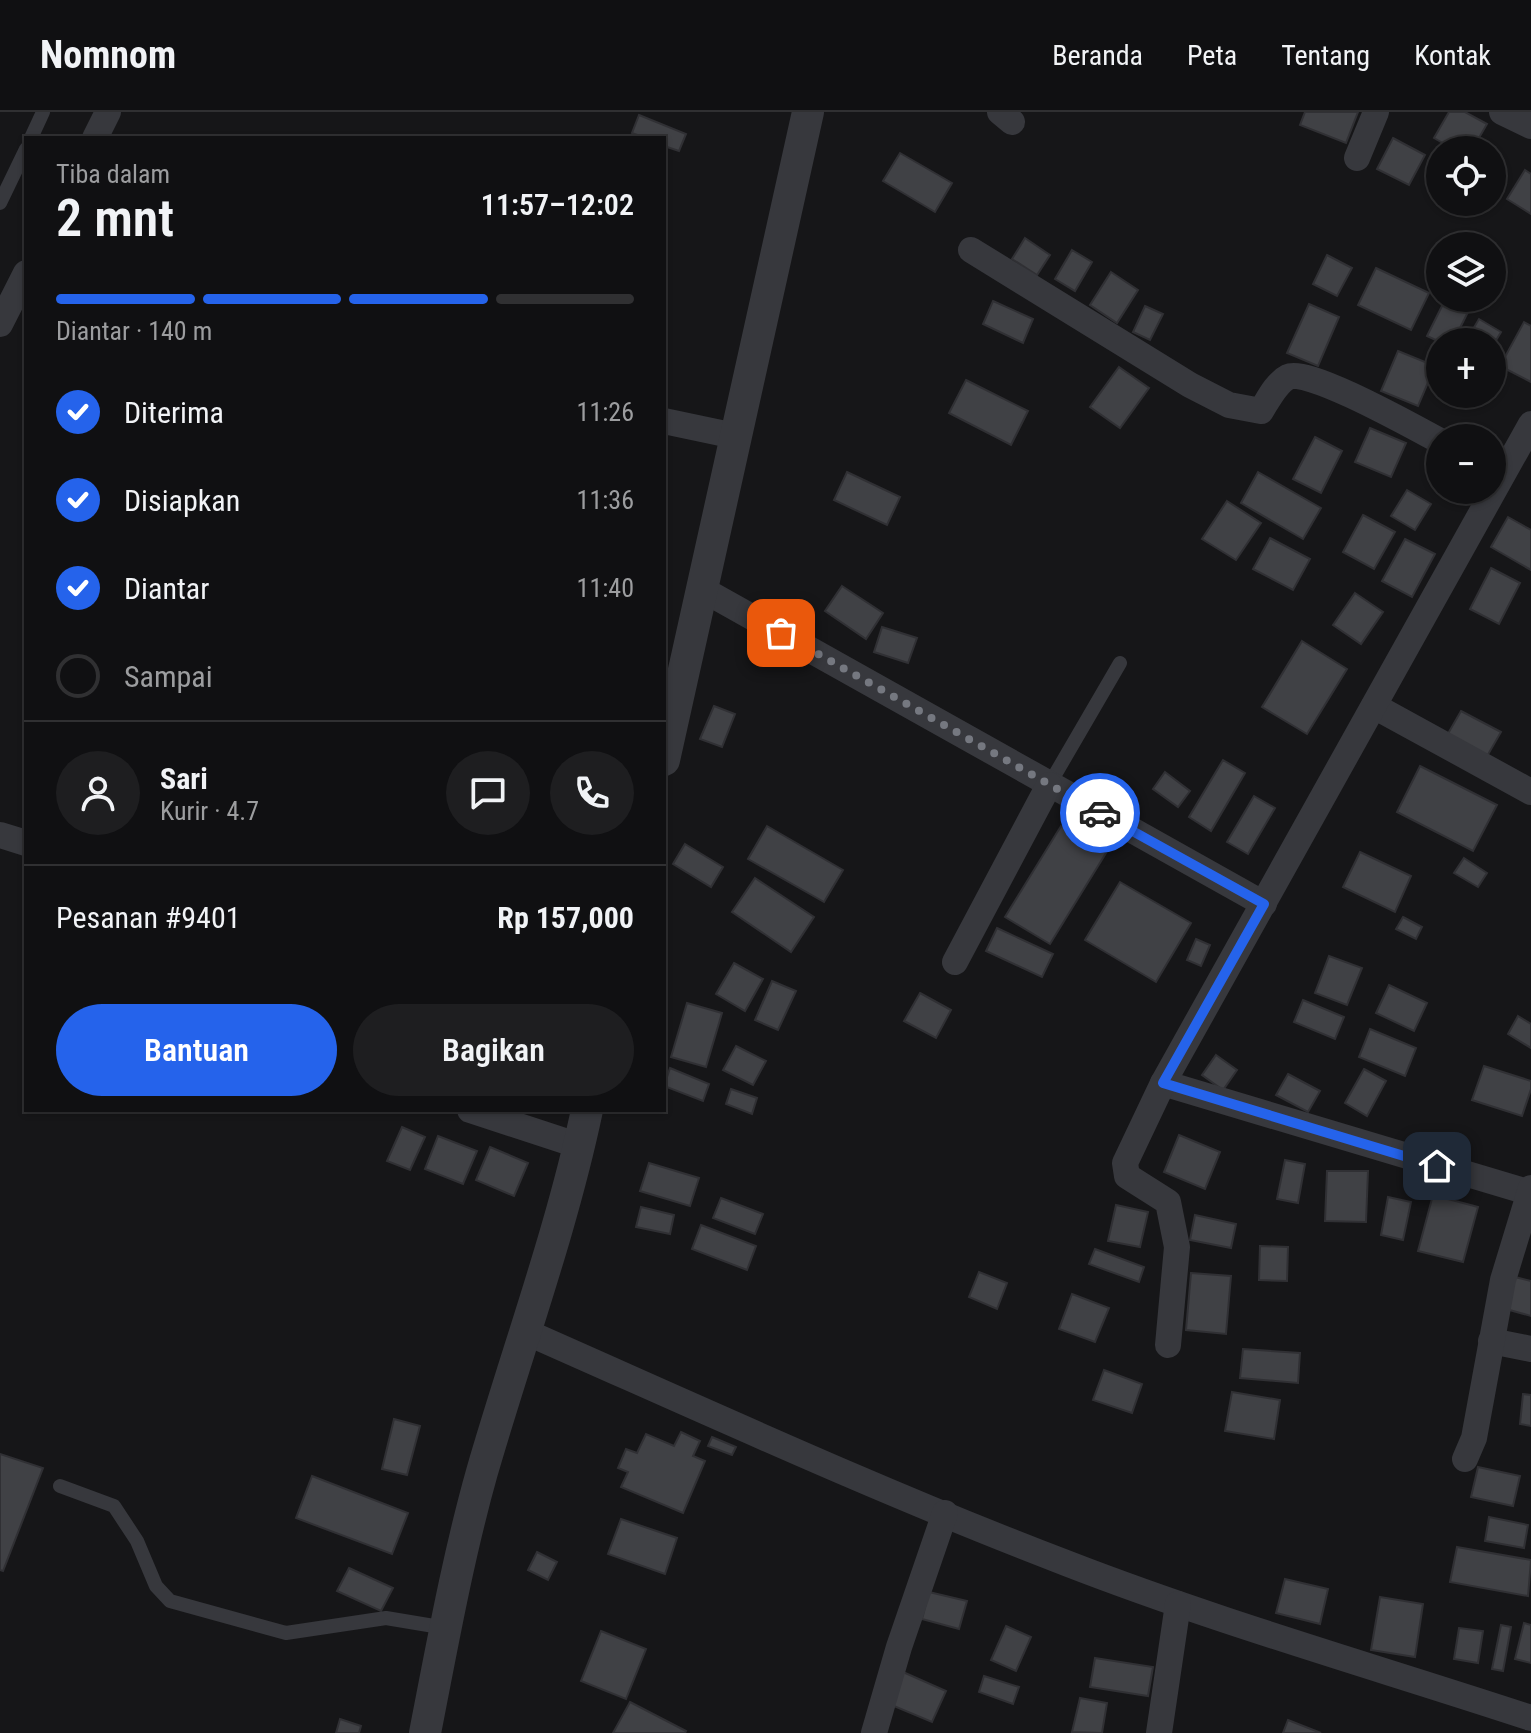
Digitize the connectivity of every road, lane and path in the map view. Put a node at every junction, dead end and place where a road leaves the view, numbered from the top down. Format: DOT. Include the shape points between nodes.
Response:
graph roads {
  1 [pos="43,112"];
  2 [pos="108,112"];
  3 [pos="808,112"];
  4 [pos="1376,112"];
  5 [pos="1502,112"];
  6 [pos="1531,126"];
  7 [pos="32,136"];
  8 [pos="96,136"];
  9 [pos="24,153"];
  10 [pos="1357,158"];
  11 [pos="0,203"];
  12 [pos="971,250"];
  13 [pos="24,277"];
  14 [pos="0,324"];
  15 [pos="666,421"];
  16 [pos="1531,424"];
  17 [pos="1426,434"];
  18 [pos="735,436"];
  19 [pos="1511,465"];
  20 [pos="700,588"];
  21 [pos="1120,663"];
  22 [pos="1374,706"];
  23 [pos="666,742"];
  24 [pos="1049,785"];
  25 [pos="1531,792"];
  26 [pos="0,835"];
  27 [pos="24,842"];
  28 [pos="1264,904"];
  29 [pos="955,962"];
  30 [pos="1163,1083"];
  31 [pos="476,1112"];
  32 [pos="587,1112"];
  33 [pos="580,1146"];
  34 [pos="1530,1191"];
  35 [pos="526,1332"];
  36 [pos="1491,1341"];
  37 [pos="1168,1345"];
  38 [pos="1531,1349"];
  39 [pos="1465,1459"];
  40 [pos="60,1486"];
  41 [pos="945,1513"];
  42 [pos="1178,1604"];
  43 [pos="446,1628"];
  44 [pos="1531,1718"];
  45 [pos="425,1733"];
  46 [pos="874,1733"];
  47 [pos="1159,1733"];
  1 -- 7 [label="lane"];
  2 -- 8 [label="street"];
  3 -- 18 [label="street"];
  4 -- 10 [label="street"];
  5 -- 6 [label="street"];
  9 -- 11 [label="lane"];
  12 -- 17 [label="street" via="1229,405 1261,411 1275,389 1300,375"];
  13 -- 14 [label="street"];
  15 -- 18 [label="street"];
  16 -- 19 [label="street"];
  18 -- 20 [label="street"];
  19 -- 22 [label="street"];
  20 -- 23 [label="street"];
  20 -- 24 [label="street"];
  21 -- 24 [label="lane"];
  22 -- 25 [label="street"];
  22 -- 28 [label="street"];
  24 -- 28 [label="street"];
  24 -- 29 [label="street"];
  26 -- 27 [label="street"];
  28 -- 30 [label="street"];
  30 -- 34 [label="street"];
  30 -- 37 [label="street" via="1124,1170 1168,1202 1177,1247"];
  31 -- 33 [label="street"];
  32 -- 33 [label="street"];
  33 -- 35 [label="street"];
  34 -- 36 [label="street"];
  35 -- 41 [label="street"];
  35 -- 43 [label="street" via="482,1474"];
  36 -- 38 [label="street"];
  36 -- 39 [label="street" via="1474,1438"];
  40 -- 43 [label="lane" via="114,1506 137,1541 156,1586 170,1601 286,1633 386,1618"];
  41 -- 42 [label="street"];
  41 -- 46 [label="street"];
  42 -- 44 [label="street"];
  42 -- 47 [label="street"];
  43 -- 45 [label="street"];
}
